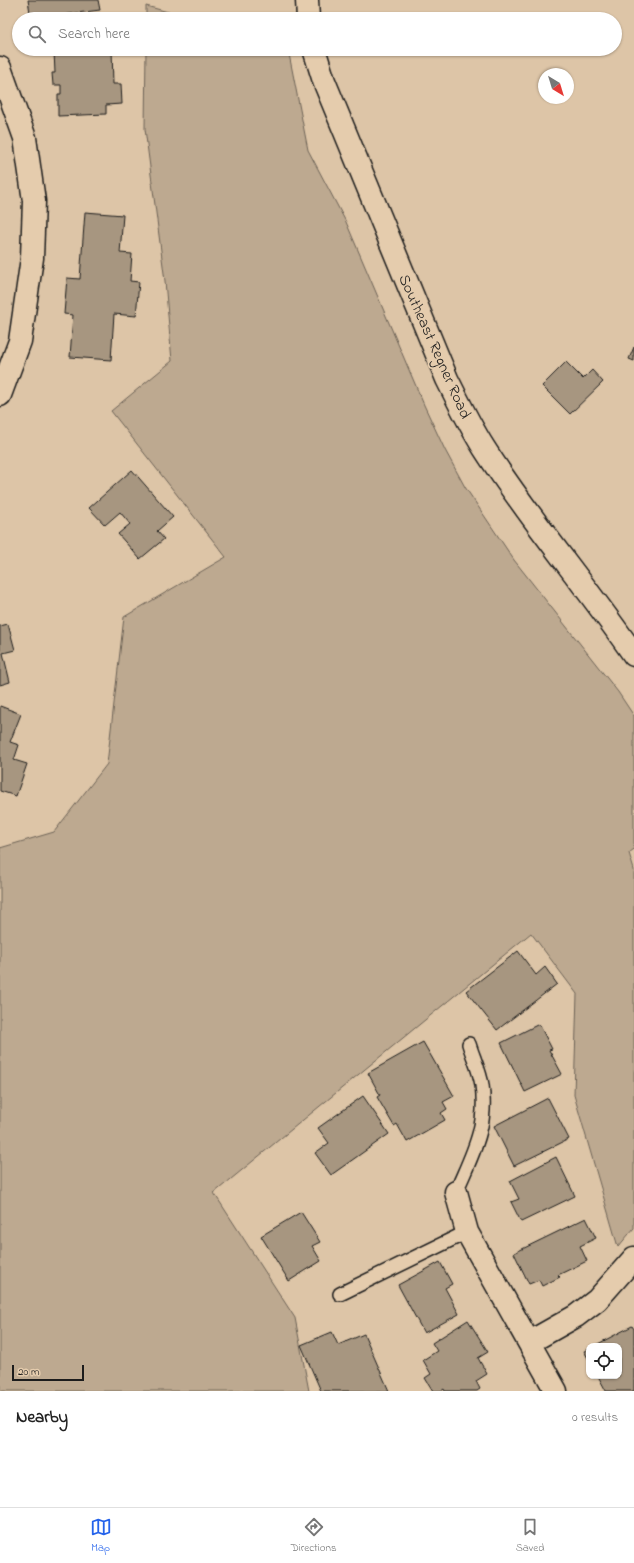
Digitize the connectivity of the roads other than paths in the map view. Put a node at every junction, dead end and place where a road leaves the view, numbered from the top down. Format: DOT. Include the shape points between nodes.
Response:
graph roads {
  1 [pos="307,0"];
  2 [pos="308,12"];
  3 [pos="316,56"];
  4 [pos="0,68"];
  5 [pos="0,395"];
  6 [pos="634,655"];
  7 [pos="469,1044"];
  8 [pos="456,1192"];
  9 [pos="467,1232"];
  10 [pos="634,1258"];
  11 [pos="340,1294"];
  12 [pos="530,1342"];
  13 [pos="556,1391"];
  1 -- 2 [label="street"];
  3 -- 6 [label="street, Southeast Regner Road" via="347,139 447,379 464,413 509,484"];
  4 -- 5 [label="street" via="25,138 34,201 32,258 20,341"];
  7 -- 8 [label="lane" via="482,1084 484,1113 478,1139"];
  8 -- 9 [label="street"];
  9 -- 11 [label="lane"];
  9 -- 12 [label="street"];
  10 -- 12 [label="street" via="598,1300 576,1316"];
  12 -- 13 [label="street"];
}
